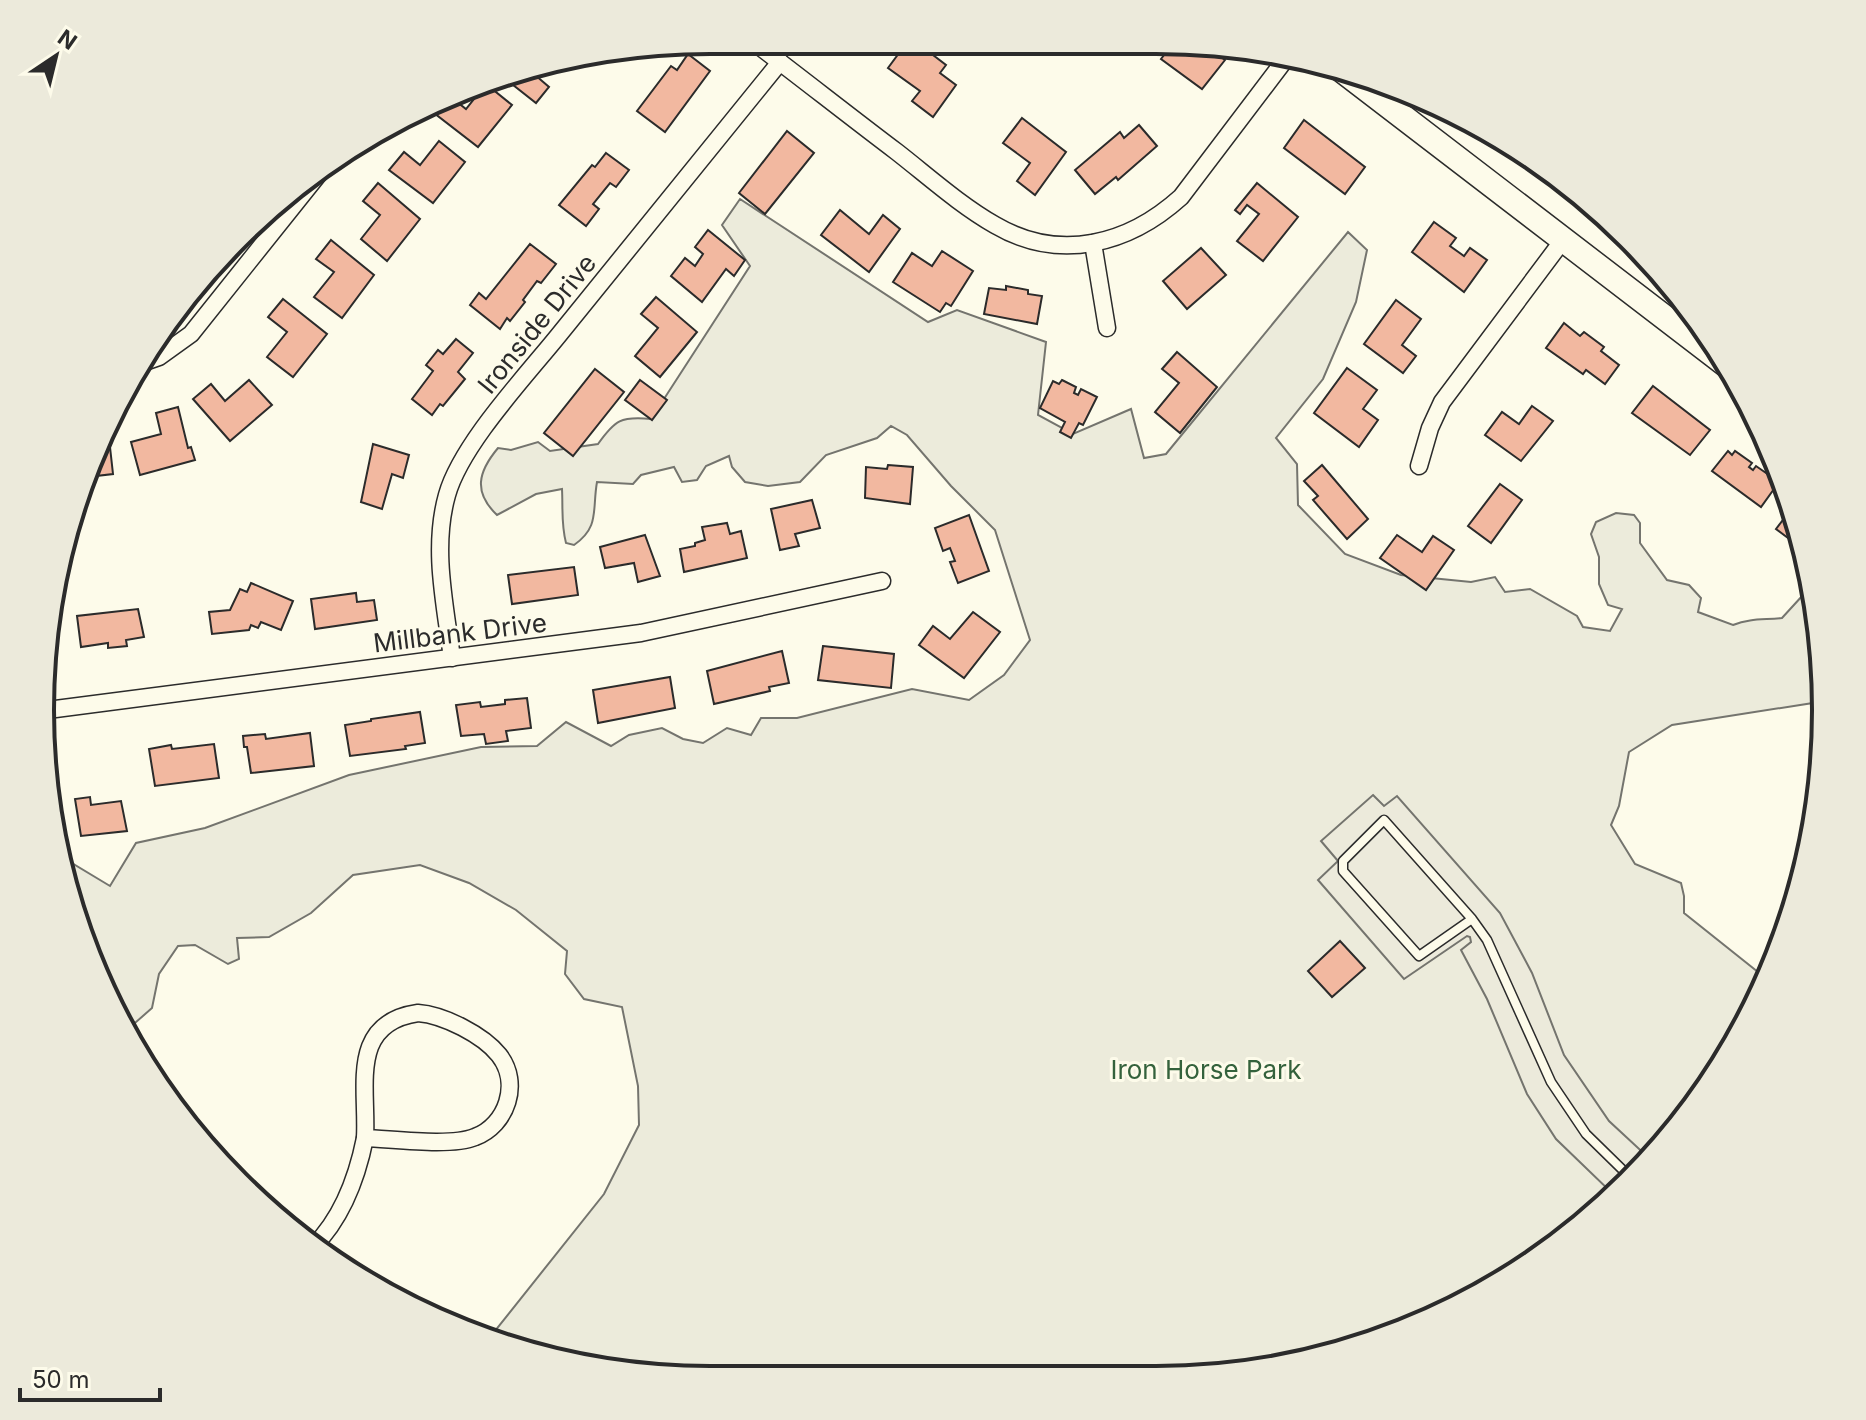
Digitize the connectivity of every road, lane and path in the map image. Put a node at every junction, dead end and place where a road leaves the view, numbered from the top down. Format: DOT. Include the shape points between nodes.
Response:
graph roads {
  1 [pos="769,54"];
  2 [pos="780,62"];
  3 [pos="1280,66"];
  4 [pos="1366,89"];
  5 [pos="297,201"];
  6 [pos="1563,240"];
  7 [pos="1093,243"];
  8 [pos="1107,328"];
  9 [pos="1700,345"];
  10 [pos="158,357"];
  11 [pos="1419,466"];
  12 [pos="882,581"];
  13 [pos="452,658"];
  14 [pos="54,709"];
  15 [pos="1472,919"];
  16 [pos="365,1138"];
  17 [pos="1623,1170"];
  18 [pos="321,1237"];
  1 -- 2 [label="street"];
  2 -- 7 [label="street" via="996,226 1050,245"];
  2 -- 13 [label="street, Ironside Drive" via="520,383 456,471 439,528"];
  3 -- 7 [label="street" via="1181,197 1136,230"];
  4 -- 6 [label="main road"];
  5 -- 10 [label="street" via="191,334"];
  6 -- 9 [label="main road"];
  6 -- 11 [label="street" via="1442,402"];
  7 -- 8 [label="street"];
  12 -- 13 [label="street, Millbank Drive" via="641,633"];
  13 -- 14 [label="street, Millbank Drive"];
  15 -- 15 [label="lane" via="1384,820 1343,861 1343,871 1419,956"];
  15 -- 17 [label="lane" via="1487,940 1551,1082 1586,1134"];
  16 -- 16 [label="street" via="370,1045 387,1023 405,1015 433,1014 498,1055 510,1086 508,1102 486,1132 457,1141"];
  16 -- 18 [label="street" via="351,1188"];
}
